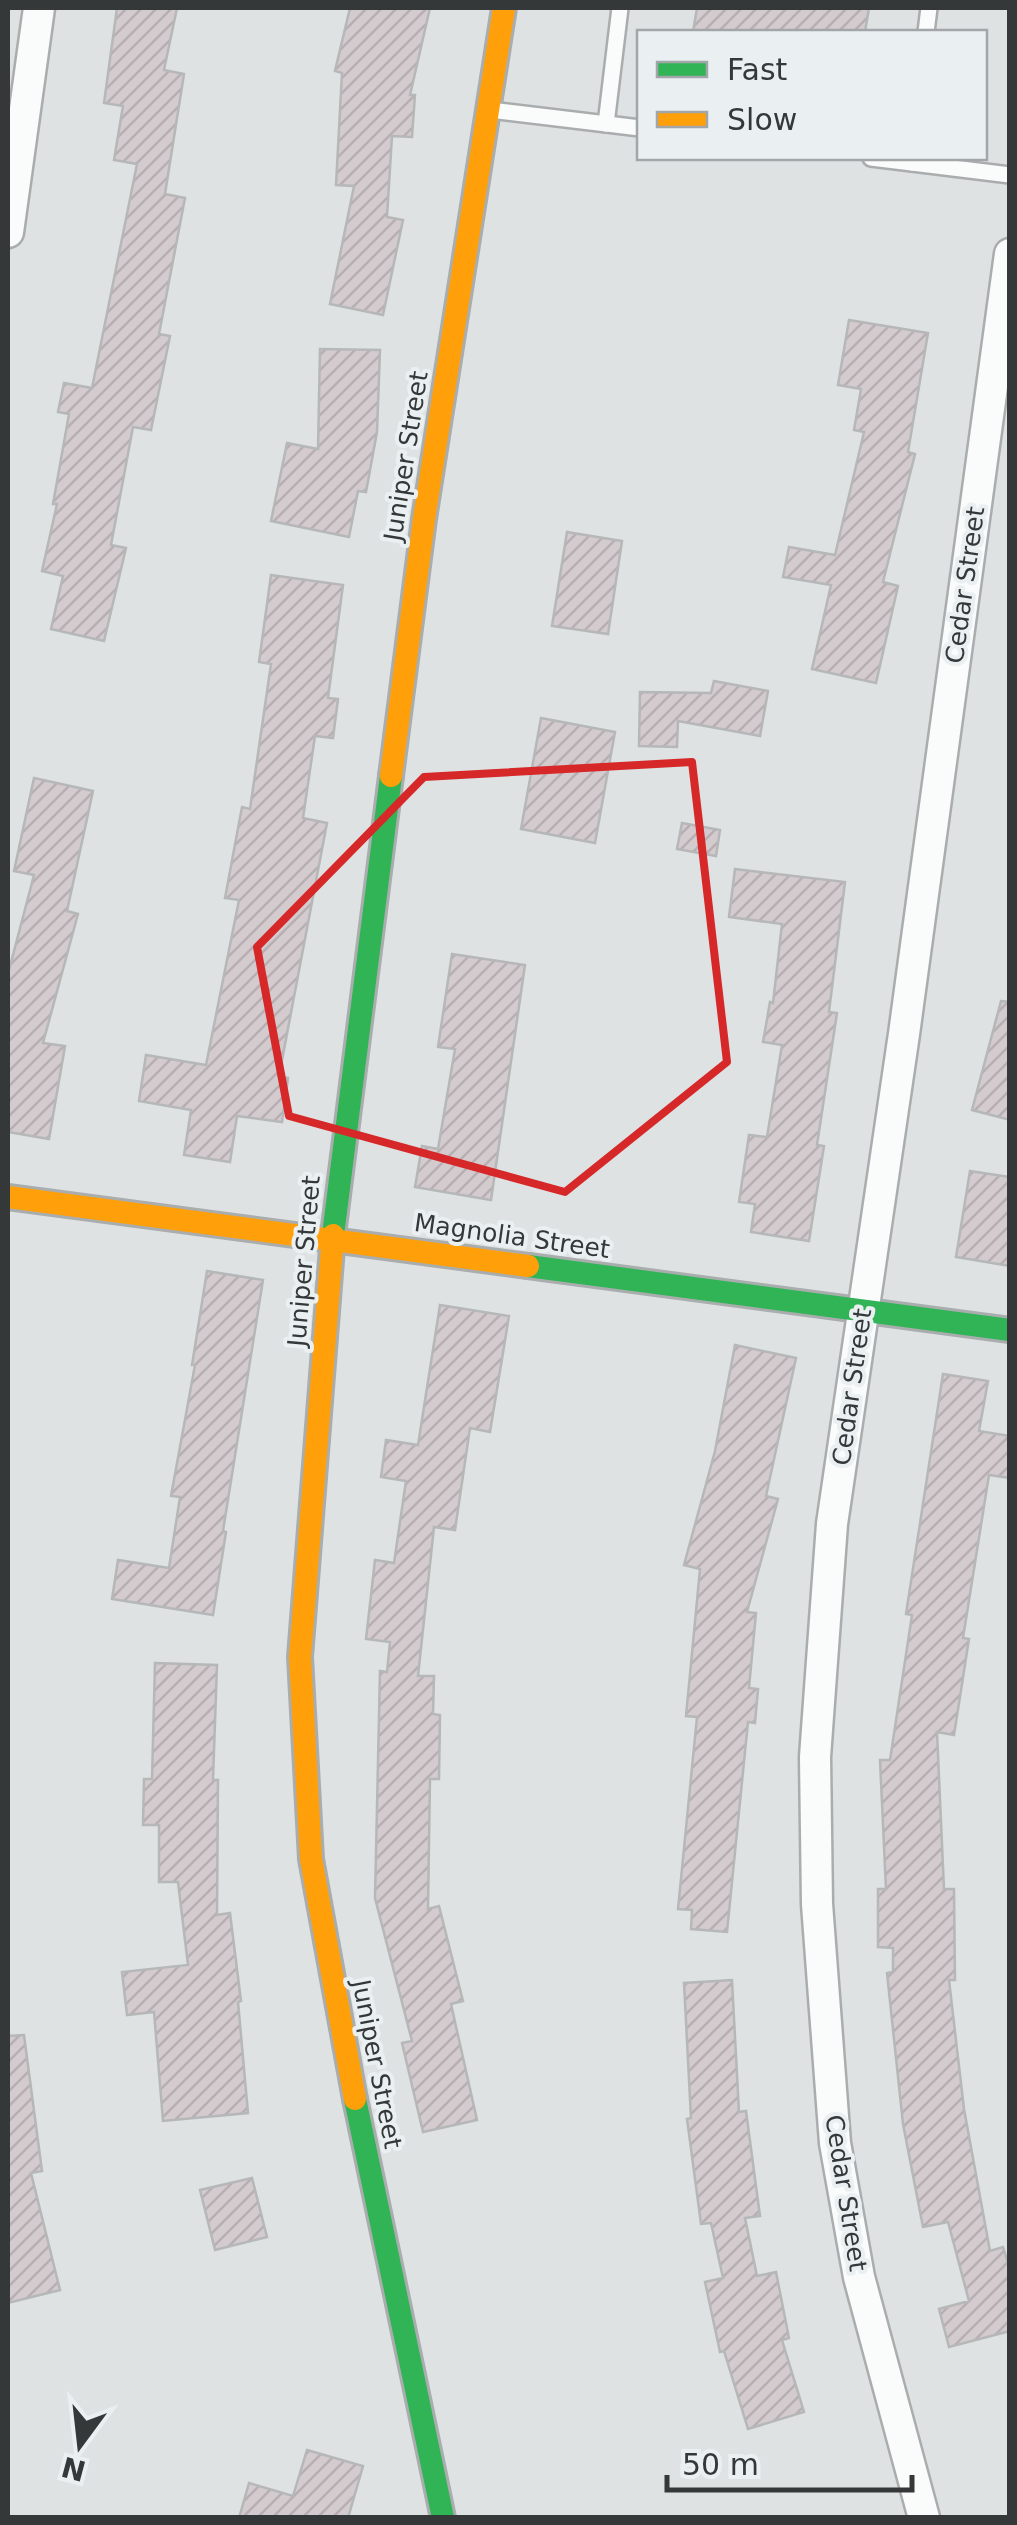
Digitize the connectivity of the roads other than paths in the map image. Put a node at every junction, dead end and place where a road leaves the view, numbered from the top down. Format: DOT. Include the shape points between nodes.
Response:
graph roads {
  1 [pos="39,8"];
  2 [pos="504,8"];
  3 [pos="620,8"];
  4 [pos="488,110"];
  5 [pos="606,124"];
  6 [pos="637,128"];
  7 [pos="912,160"];
  8 [pos="1010,175"];
  9 [pos="8,232"];
  10 [pos="1010,254"];
  11 [pos="8,1197"];
  12 [pos="332,1240"];
  13 [pos="863,1311"];
  14 [pos="1010,1330"];
  15 [pos="443,2518"];
  16 [pos="924,2518"];
  1 -- 9 [label="street"];
  2 -- 4 [label="street, Juniper Street"];
  3 -- 5 [label="lane"];
  4 -- 5 [label="lane"];
  4 -- 12 [label="street, Juniper Street" via="424,519"];
  5 -- 6 [label="lane"];
  7 -- 8 [label="lane"];
  10 -- 13 [label="street, Cedar Street"];
  11 -- 12 [label="street, Magnolia Street"];
  12 -- 13 [label="street, Magnolia Street"];
  12 -- 15 [label="street, Juniper Street" via="300,1657 311,1859"];
  13 -- 14 [label="street, Magnolia Street"];
  13 -- 16 [label="street, Cedar Street" via="832,1524 815,1757 817,1904 835,2143 859,2276"];
}
